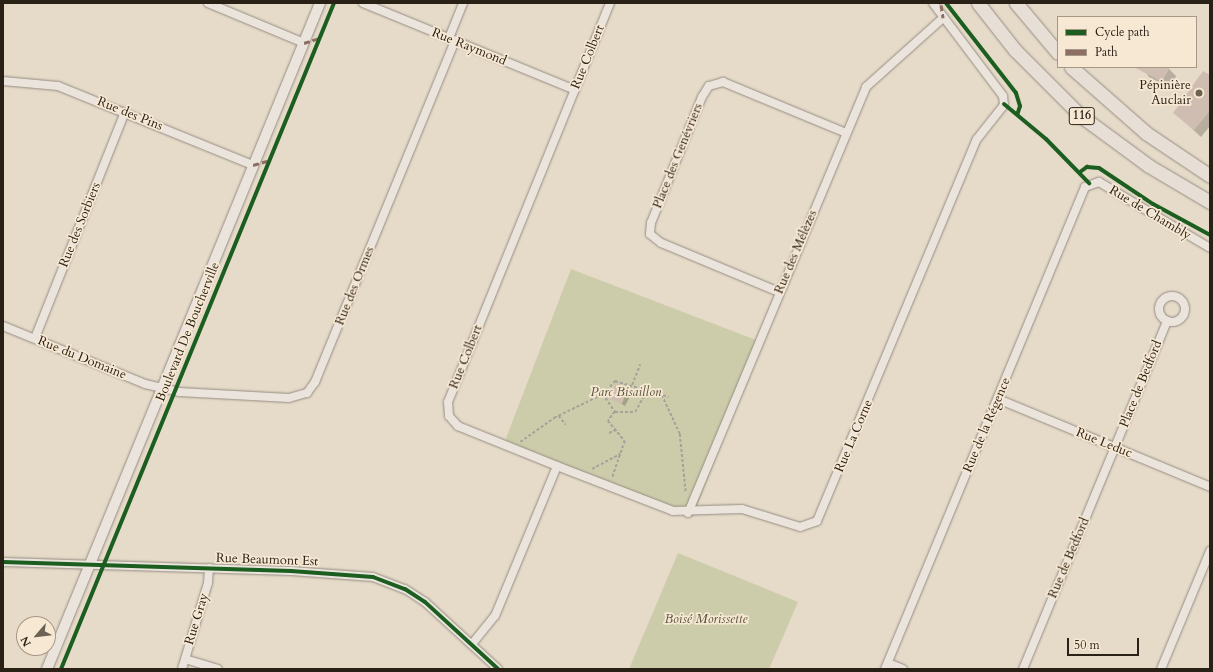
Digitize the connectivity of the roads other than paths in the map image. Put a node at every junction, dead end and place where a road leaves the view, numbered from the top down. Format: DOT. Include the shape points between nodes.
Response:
graph roads {
  1 [pos="208,3"];
  2 [pos="320,3"];
  3 [pos="363,3"];
  4 [pos="463,3"];
  5 [pos="610,3"];
  6 [pos="932,3"];
  7 [pos="978,3"];
  8 [pos="1016,3"];
  9 [pos="943,18"];
  10 [pos="452,40"];
  11 [pos="304,43"];
  12 [pos="1057,52"];
  13 [pos="1072,68"];
  14 [pos="3,81"];
  15 [pos="575,90"];
  16 [pos="126,112"];
  17 [pos="846,133"];
  18 [pos="253,165"];
  19 [pos="1210,176"];
  20 [pos="1089,183"];
  21 [pos="1210,202"];
  22 [pos="1210,248"];
  23 [pos="779,292"];
  24 [pos="1167,321"];
  25 [pos="3,326"];
  26 [pos="34,338"];
  27 [pos="162,388"];
  28 [pos="998,400"];
  29 [pos="1115,448"];
  30 [pos="557,466"];
  31 [pos="1210,487"];
  32 [pos="688,513"];
  33 [pos="1210,551"];
  34 [pos="3,562"];
  35 [pos="90,566"];
  36 [pos="210,568"];
  37 [pos="472,644"];
  38 [pos="185,659"];
  39 [pos="887,666"];
  40 [pos="47,669"];
  41 [pos="182,669"];
  42 [pos="217,669"];
  43 [pos="498,669"];
  44 [pos="903,669"];
  45 [pos="1023,669"];
  46 [pos="1161,669"];
  1 -- 11 [label="street"];
  2 -- 11 [label="street, Boulevard De Boucherville"];
  3 -- 10 [label="street, Rue Raymond"];
  4 -- 10 [label="street, Rue des Ormes"];
  5 -- 15 [label="street, Rue Colbert"];
  6 -- 9 [label="street"];
  7 -- 21 [label="main road, 116" via="1015,50 1081,116 1149,166"];
  8 -- 12 [label="main road"];
  9 -- 17 [label="street, Rue des Mélèzes" via="870,81"];
  9 -- 32 [label="street, Rue La Corne" via="1001,94 1004,104 977,139 818,521 800,527 742,509"];
  10 -- 15 [label="street, Rue Raymond"];
  10 -- 27 [label="street, Rue des Ormes" via="312,388 300,396 289,398"];
  11 -- 18 [label="street, Boulevard De Boucherville"];
  13 -- 19 [label="main road, 116" via="1146,133"];
  14 -- 16 [label="street, Rue des Pins" via="52,84"];
  15 -- 30 [label="street, Rue Colbert" via="448,402 449,416 458,426"];
  16 -- 18 [label="street, Rue des Pins"];
  16 -- 26 [label="street, Rue des Sorbiers"];
  17 -- 23 [label="street, Rue des Mélèzes"];
  17 -- 23 [label="street, Place des Genévriers" via="723,82 709,86 702,97 650,223 650,234 661,244"];
  18 -- 27 [label="street, Boulevard De Boucherville"];
  20 -- 22 [label="street, Rue de Chambly" via="1102,184 1150,215"];
  20 -- 28 [label="street, Rue de la Régence"];
  23 -- 32 [label="street, Rue des Mélèzes"];
  24 -- 29 [label="street, Place de Bedford"];
  25 -- 26 [label="street, Rue du Domaine"];
  26 -- 27 [label="street, Rue du Domaine"];
  27 -- 35 [label="street, Boulevard De Boucherville"];
  28 -- 29 [label="street, Rue Leduc"];
  28 -- 39 [label="street, Rue de la Régence"];
  29 -- 31 [label="street, Rue Leduc"];
  29 -- 45 [label="street, Rue de Bedford"];
  30 -- 32 [label="street, Rue La Corne" via="673,511"];
  30 -- 37 [label="street" via="495,616"];
  33 -- 46 [label="street"];
  34 -- 35 [label="street, Rue Beaumont Est"];
  35 -- 36 [label="street, Rue Beaumont Est"];
  35 -- 40 [label="street, Boulevard De Boucherville"];
  36 -- 37 [label="street, Rue Beaumont Est" via="355,575 385,580 425,602"];
  36 -- 38 [label="street, Rue Gray"];
  37 -- 43 [label="street, Rue Beaumont Est"];
  38 -- 41 [label="street, Rue Gray"];
  38 -- 42 [label="street"];
  39 -- 44 [label="street"];
}
